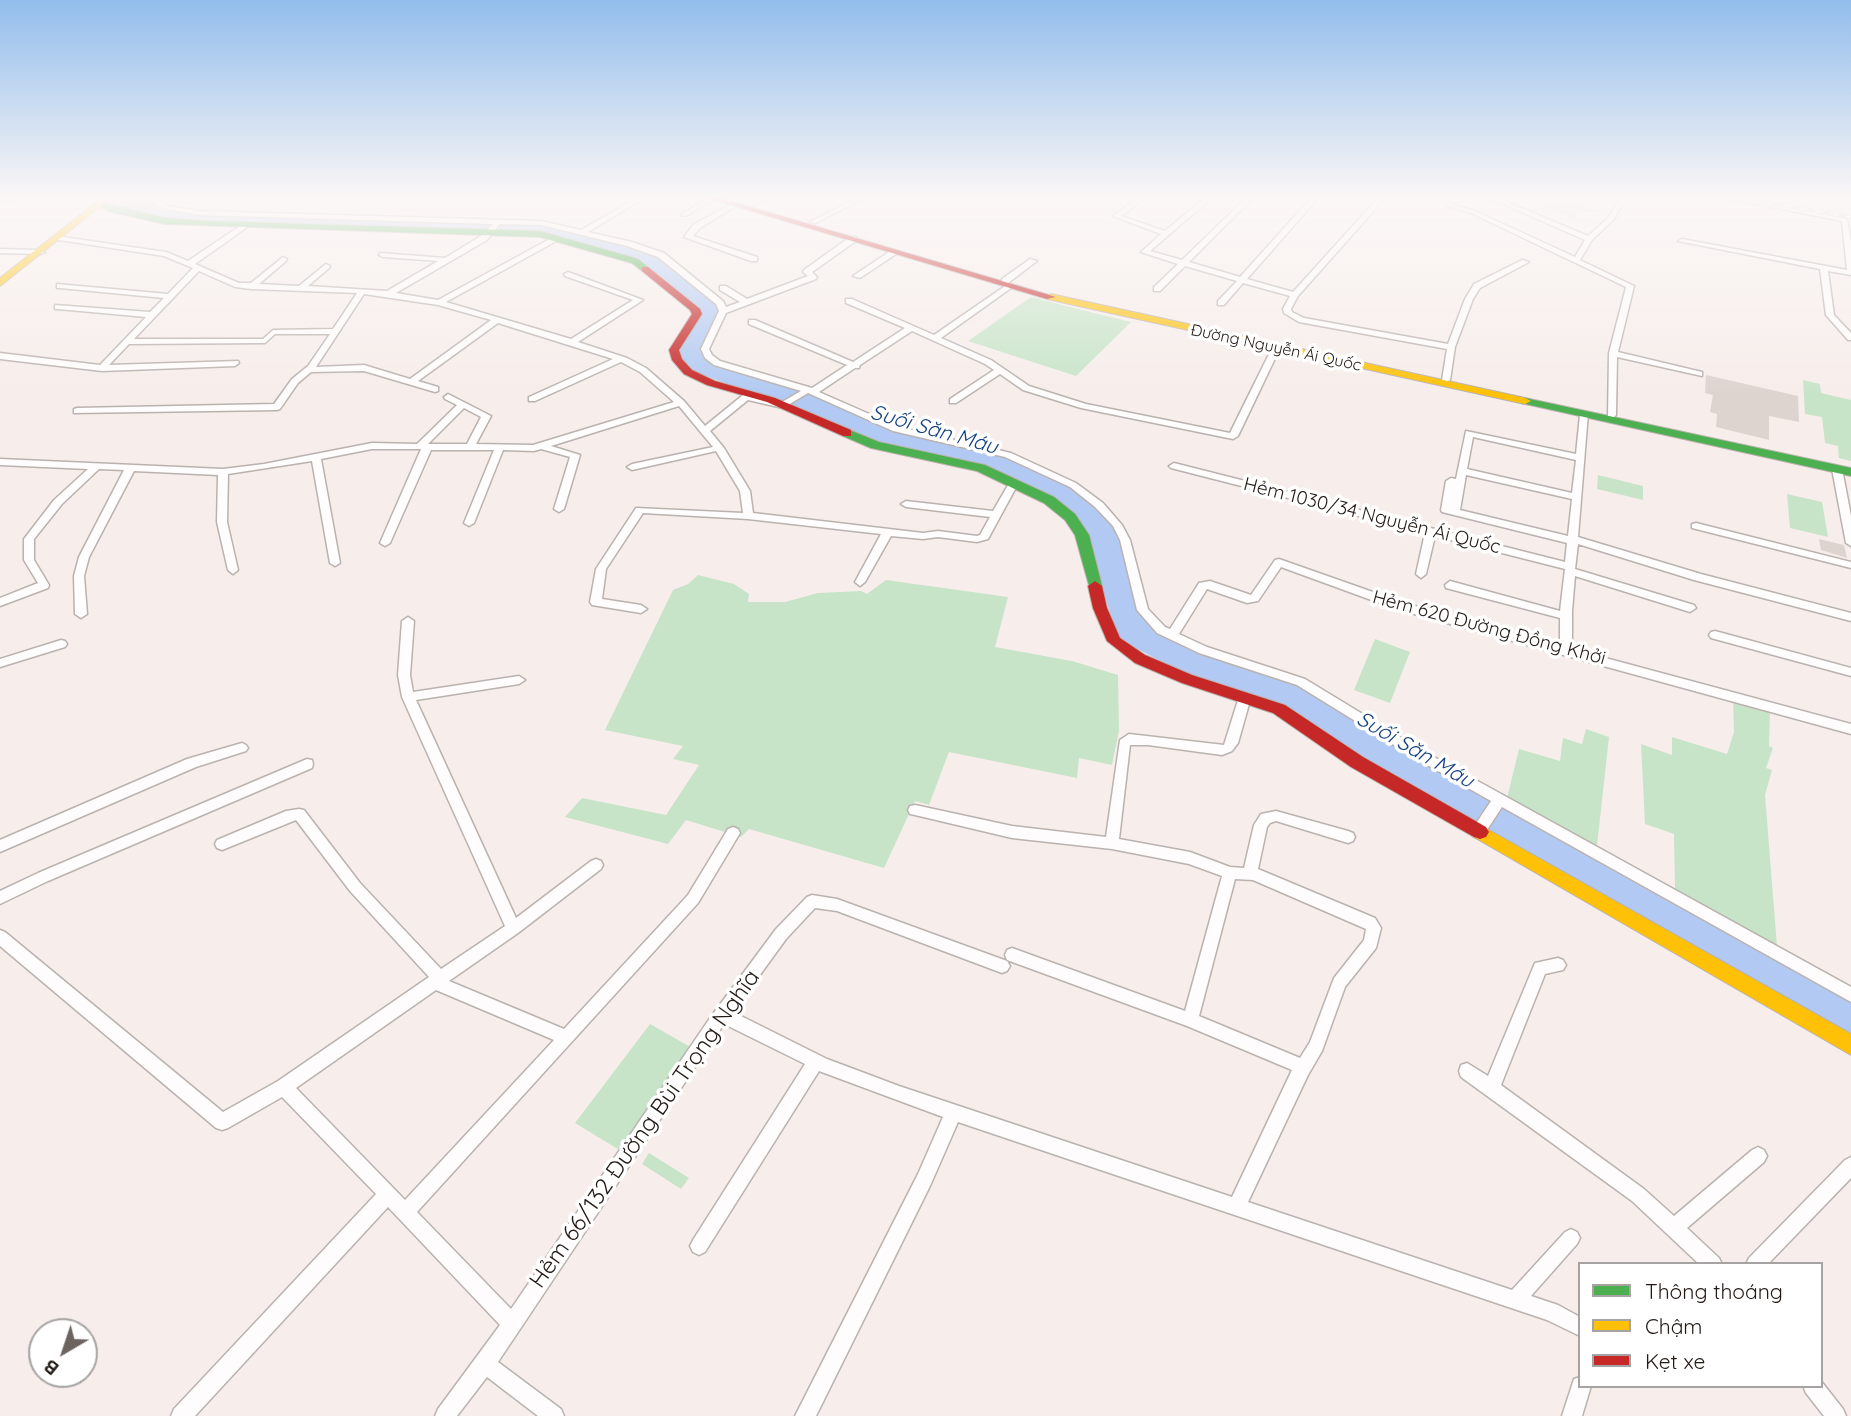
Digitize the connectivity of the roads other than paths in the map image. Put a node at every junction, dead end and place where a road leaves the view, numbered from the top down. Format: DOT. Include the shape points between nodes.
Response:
graph roads {
  1 [pos="26,263"];
  2 [pos="184,263"];
  3 [pos="197,263"];
  4 [pos="279,263"];
  5 [pos="443,263"];
  6 [pos="510,263"];
  7 [pos="637,263"];
  8 [pos="672,263"];
  9 [pos="819,263"];
  10 [pos="877,263"];
  11 [pos="934,263"];
  12 [pos="942,263"];
  13 [pos="1031,263"];
  14 [pos="1180,263"];
  15 [pos="1255,263"];
  16 [pos="1324,263"];
  17 [pos="1523,263"];
  18 [pos="1580,263"];
  19 [pos="1798,263"];
  20 [pos="1183,264"];
  21 [pos="193,266"];
  22 [pos="326,267"];
  23 [pos="1824,268"];
  24 [pos="1851,273"];
  25 [pos="568,274"];
  26 [pos="857,276"];
  27 [pos="1240,280"];
  28 [pos="0,283"];
  29 [pos="1007,284"];
  30 [pos="60,286"];
  31 [pos="251,287"];
  32 [pos="723,288"];
  33 [pos="300,289"];
  34 [pos="1157,289"];
  35 [pos="362,291"];
  36 [pos="390,293"];
  37 [pos="1295,295"];
  38 [pos="168,296"];
  39 [pos="849,301"];
  40 [pos="746,302"];
  41 [pos="439,303"];
  42 [pos="1221,303"];
  43 [pos="58,307"];
  44 [pos="723,311"];
  45 [pos="153,315"];
  46 [pos="498,319"];
  47 [pos="752,321"];
  48 [pos="911,328"];
  49 [pos="335,331"];
  50 [pos="935,338"];
  51 [pos="1851,338"];
  52 [pos="128,342"];
  53 [pos="572,342"];
  54 [pos="1451,347"];
  55 [pos="1276,348"];
  56 [pos="1613,354"];
  57 [pos="0,356"];
  58 [pos="621,359"];
  59 [pos="235,363"];
  60 [pos="856,366"];
  61 [pos="102,368"];
  62 [pos="308,370"];
  63 [pos="1000,370"];
  64 [pos="1409,374"];
  65 [pos="1699,374"];
  66 [pos="1446,380"];
  67 [pos="411,382"];
  68 [pos="435,389"];
  69 [pos="810,391"];
  70 [pos="448,397"];
  71 [pos="532,399"];
  72 [pos="953,401"];
  73 [pos="681,403"];
  74 [pos="463,404"];
  75 [pos="783,405"];
  76 [pos="77,411"];
  77 [pos="1585,412"];
  78 [pos="1610,418"];
  79 [pos="704,432"];
  80 [pos="424,447"];
  81 [pos="470,447"];
  82 [pos="500,447"];
  83 [pos="542,447"];
  84 [pos="719,447"];
  85 [pos="316,457"];
  86 [pos="1581,458"];
  87 [pos="0,462"];
  88 [pos="97,466"];
  89 [pos="1174,466"];
  90 [pos="131,467"];
  91 [pos="632,467"];
  92 [pos="1846,469"];
  93 [pos="1462,471"];
  94 [pos="223,472"];
  95 [pos="1014,482"];
  96 [pos="1577,497"];
  97 [pos="906,504"];
  98 [pos="559,509"];
  99 [pos="994,514"];
  100 [pos="748,516"];
  101 [pos="468,523"];
  102 [pos="1696,526"];
  103 [pos="1431,531"];
  104 [pos="888,532"];
  105 [pos="1573,540"];
  106 [pos="384,543"];
  107 [pos="1851,543"];
  108 [pos="335,563"];
  109 [pos="1851,565"];
  110 [pos="1570,569"];
  111 [pos="233,570"];
  112 [pos="1421,574"];
  113 [pos="860,582"];
  114 [pos="1450,585"];
  115 [pos="0,602"];
  116 [pos="1689,608"];
  117 [pos="641,609"];
  118 [pos="81,614"];
  119 [pos="1566,616"];
  120 [pos="1851,617"];
  121 [pos="408,621"];
  122 [pos="1172,635"];
  123 [pos="1715,635"];
  124 [pos="61,644"];
  125 [pos="1566,650"];
  126 [pos="0,663"];
  127 [pos="1851,672"];
  128 [pos="519,680"];
  129 [pos="408,697"];
  130 [pos="1245,697"];
  131 [pos="1851,729"];
  132 [pos="242,748"];
  133 [pos="307,764"];
  134 [pos="1500,799"];
  135 [pos="915,810"];
  136 [pos="1478,832"];
  137 [pos="733,833"];
  138 [pos="1348,838"];
  139 [pos="1112,843"];
  140 [pos="222,844"];
  141 [pos="0,846"];
  142 [pos="596,865"];
  143 [pos="1230,873"];
  144 [pos="1250,874"];
  145 [pos="0,898"];
  146 [pos="513,928"];
  147 [pos="0,937"];
  148 [pos="1558,965"];
  149 [pos="436,979"];
  150 [pos="1851,995"];
  151 [pos="722,1015"];
  152 [pos="1190,1020"];
  153 [pos="566,1037"];
  154 [pos="1851,1045"];
  155 [pos="816,1061"];
  156 [pos="1302,1069"];
  157 [pos="1466,1071"];
  158 [pos="285,1087"];
  159 [pos="1491,1089"];
  160 [pos="953,1112"];
  161 [pos="1758,1156"];
  162 [pos="1851,1166"];
  163 [pos="388,1194"];
  164 [pos="1236,1207"];
  165 [pos="406,1212"];
  166 [pos="1675,1227"];
  167 [pos="1571,1238"];
  168 [pos="699,1247"];
  169 [pos="1711,1262"];
  170 [pos="1757,1262"];
  171 [pos="1515,1300"];
  172 [pos="511,1322"];
  173 [pos="1578,1325"];
  174 [pos="485,1364"];
  175 [pos="1580,1388"];
  176 [pos="1815,1388"];
  177 [pos="181,1416"];
  178 [pos="445,1416"];
  179 [pos="554,1416"];
  180 [pos="805,1416"];
  181 [pos="1572,1416"];
  182 [pos="1836,1416"];
  1 -- 28 [label="street"];
  2 -- 21 [label="street"];
  3 -- 21 [label="street"];
  4 -- 31 [label="street"];
  5 -- 36 [label="street"];
  6 -- 41 [label="street"];
  7 -- 75 [label="street" via="695,309 691,325 674,350 688,372"];
  8 -- 44 [label="street" via="720,303"];
  9 -- 40 [label="street" via="807,272 813,277"];
  10 -- 26 [label="street"];
  11 -- 29 [label="street, Đường Nguyễn Ái Quốc"];
  12 -- 29 [label="street, Đường Nguyễn Ái Quốc"];
  13 -- 29 [label="street"];
  14 -- 20 [label="street"];
  15 -- 27 [label="street"];
  16 -- 37 [label="street"];
  17 -- 54 [label="street" via="1477,286"];
  18 -- 56 [label="street" via="1630,286"];
  19 -- 23 [label="street"];
  20 -- 27 [label="street"];
  20 -- 34 [label="street"];
  21 -- 31 [label="street"];
  21 -- 38 [label="street"];
  22 -- 33 [label="street"];
  23 -- 24 [label="street"];
  23 -- 51 [label="street" via="1830,315"];
  25 -- 53 [label="street" via="639,300"];
  27 -- 37 [label="street"];
  27 -- 42 [label="street"];
  29 -- 50 [label="street"];
  29 -- 55 [label="street, Đường Nguyễn Ái Quốc"];
  29 -- 64 [label="street, Đường Nguyễn Ái Quốc"];
  30 -- 38 [label="street"];
  31 -- 33 [label="street"];
  32 -- 40 [label="street"];
  33 -- 35 [label="street"];
  35 -- 36 [label="street"];
  35 -- 49 [label="street"];
  36 -- 41 [label="street"];
  37 -- 54 [label="street" via="1288,313 1302,320"];
  38 -- 45 [label="street"];
  39 -- 48 [label="street"];
  40 -- 44 [label="street"];
  41 -- 46 [label="street"];
  43 -- 45 [label="street"];
  44 -- 69 [label="street" via="705,349 708,356 733,370"];
  45 -- 52 [label="street"];
  46 -- 53 [label="street"];
  46 -- 67 [label="street"];
  47 -- 60 [label="street"];
  48 -- 50 [label="street"];
  48 -- 60 [label="street"];
  49 -- 52 [label="street" via="273,332 265,341"];
  49 -- 62 [label="street"];
  50 -- 63 [label="street"];
  52 -- 61 [label="street"];
  53 -- 58 [label="street"];
  54 -- 66 [label="street"];
  55 -- 63 [label="street" via="1235,433 1229,436 1050,396 1018,384"];
  55 -- 64 [label="street, Đường Nguyễn Ái Quốc"];
  56 -- 65 [label="street"];
  56 -- 78 [label="street"];
  57 -- 61 [label="street"];
  58 -- 71 [label="street"];
  58 -- 73 [label="street" via="643,370"];
  59 -- 61 [label="street"];
  60 -- 69 [label="street"];
  62 -- 67 [label="street" via="364,368"];
  62 -- 76 [label="street" via="277,407"];
  63 -- 72 [label="street"];
  64 -- 66 [label="street, Đường Nguyễn Ái Quốc"];
  64 -- 77 [label="street, Đường Nguyễn Ái Quốc"];
  66 -- 77 [label="street, Đường Nguyễn Ái Quốc"];
  67 -- 68 [label="street"];
  69 -- 75 [label="street"];
  69 -- 122 [label="street" via="896,429 1008,455 1073,485 1117,525 1143,610"];
  70 -- 74 [label="street"];
  73 -- 79 [label="street"];
  73 -- 83 [label="street"];
  74 -- 80 [label="street"];
  74 -- 81 [label="street" via="486,416"];
  75 -- 79 [label="street" via="746,397"];
  75 -- 95 [label="street" via="876,445 964,463"];
  77 -- 78 [label="street, Đường Nguyễn Ái Quốc"];
  77 -- 86 [label="street"];
  78 -- 92 [label="street, Đường Nguyễn Ái Quốc"];
  79 -- 84 [label="street"];
  80 -- 81 [label="street"];
  80 -- 85 [label="street" via="372,446"];
  80 -- 106 [label="street"];
  81 -- 82 [label="street"];
  82 -- 83 [label="street"];
  82 -- 101 [label="street"];
  83 -- 98 [label="street" via="575,454"];
  84 -- 91 [label="street"];
  84 -- 100 [label="street" via="745,491"];
  85 -- 94 [label="street"];
  85 -- 108 [label="street"];
  86 -- 93 [label="street" via="1469,433"];
  86 -- 96 [label="street"];
  87 -- 88 [label="street"];
  88 -- 90 [label="street"];
  88 -- 115 [label="street" via="58,502 29,539 29,560 44,585"];
  89 -- 103 [label="street, Hẻm 1030/34 Nguyễn Ái Quốc"];
  90 -- 94 [label="street"];
  90 -- 118 [label="street" via="84,557 79,576"];
  92 -- 107 [label="street"];
  93 -- 96 [label="street"];
  93 -- 105 [label="street" via="1460,484 1451,481 1446,510"];
  94 -- 111 [label="street" via="222,522"];
  95 -- 99 [label="street"];
  95 -- 130 [label="street" via="1049,500 1070,517 1082,535 1100,608 1114,641 1140,659"];
  96 -- 105 [label="street"];
  97 -- 99 [label="street"];
  99 -- 104 [label="street" via="984,537 977,540"];
  100 -- 104 [label="street"];
  100 -- 117 [label="street" via="645,508 635,513 601,569 596,602"];
  102 -- 109 [label="street"];
  103 -- 110 [label="street, Hẻm 1030/34 Nguyễn Ái Quốc"];
  103 -- 112 [label="street"];
  104 -- 113 [label="street"];
  105 -- 110 [label="street"];
  105 -- 120 [label="street"];
  110 -- 116 [label="street"];
  110 -- 119 [label="street"];
  114 -- 119 [label="street"];
  119 -- 125 [label="street"];
  121 -- 129 [label="street" via="404,675"];
  122 -- 125 [label="street, Hẻm 620 Đường Đồng Khởi" via="1203,586 1254,598 1279,562 1400,606"];
  122 -- 134 [label="street" via="1301,682"];
  123 -- 127 [label="street"];
  124 -- 126 [label="street"];
  125 -- 131 [label="street, Hẻm 620 Đường Đồng Khởi"];
  128 -- 129 [label="street"];
  129 -- 146 [label="street"];
  130 -- 136 [label="street" via="1279,709 1357,762"];
  130 -- 139 [label="street" via="1228,748 1129,739 1124,743"];
  132 -- 141 [label="street" via="192,763"];
  133 -- 145 [label="street"];
  134 -- 136 [label="street"];
  134 -- 150 [label="street"];
  135 -- 139 [label="street" via="1012,832"];
  136 -- 154 [label="street"];
  137 -- 153 [label="street" via="693,899"];
  138 -- 144 [label="street" via="1276,816 1266,818"];
  139 -- 143 [label="street" via="1190,858"];
  140 -- 149 [label="street" via="299,814 355,887"];
  142 -- 146 [label="street"];
  143 -- 144 [label="street"];
  143 -- 152 [label="street"];
  144 -- 156 [label="street" via="1374,928 1371,943 1339,982 1317,1046"];
  146 -- 149 [label="street"];
  147 -- 158 [label="street" via="219,1122"];
  148 -- 159 [label="street" via="1540,968"];
  149 -- 153 [label="street"];
  149 -- 158 [label="street"];
  151 -- 152 [label="street, Hẻm 66/132 Đường Bùi Trọng Nghĩa" via="781,934 812,901 837,905"];
  151 -- 155 [label="street"];
  151 -- 172 [label="street, Hẻm 66/132 Đường Bùi Trọng Nghĩa"];
  152 -- 156 [label="street"];
  153 -- 165 [label="street"];
  155 -- 160 [label="street"];
  155 -- 168 [label="street"];
  156 -- 164 [label="street"];
  157 -- 159 [label="street"];
  158 -- 163 [label="street"];
  159 -- 166 [label="street"];
  160 -- 164 [label="street"];
  160 -- 180 [label="street"];
  161 -- 166 [label="street"];
  162 -- 170 [label="street"];
  163 -- 165 [label="street"];
  163 -- 177 [label="street"];
  164 -- 171 [label="street"];
  165 -- 172 [label="street"];
  166 -- 169 [label="street"];
  167 -- 171 [label="street"];
  171 -- 173 [label="street"];
  172 -- 174 [label="street, Hẻm 66/132 Đường Bùi Trọng Nghĩa"];
  174 -- 178 [label="street, Hẻm 66/132 Đường Bùi Trọng Nghĩa"];
  174 -- 179 [label="street"];
  175 -- 181 [label="street"];
  176 -- 182 [label="street"];
}
